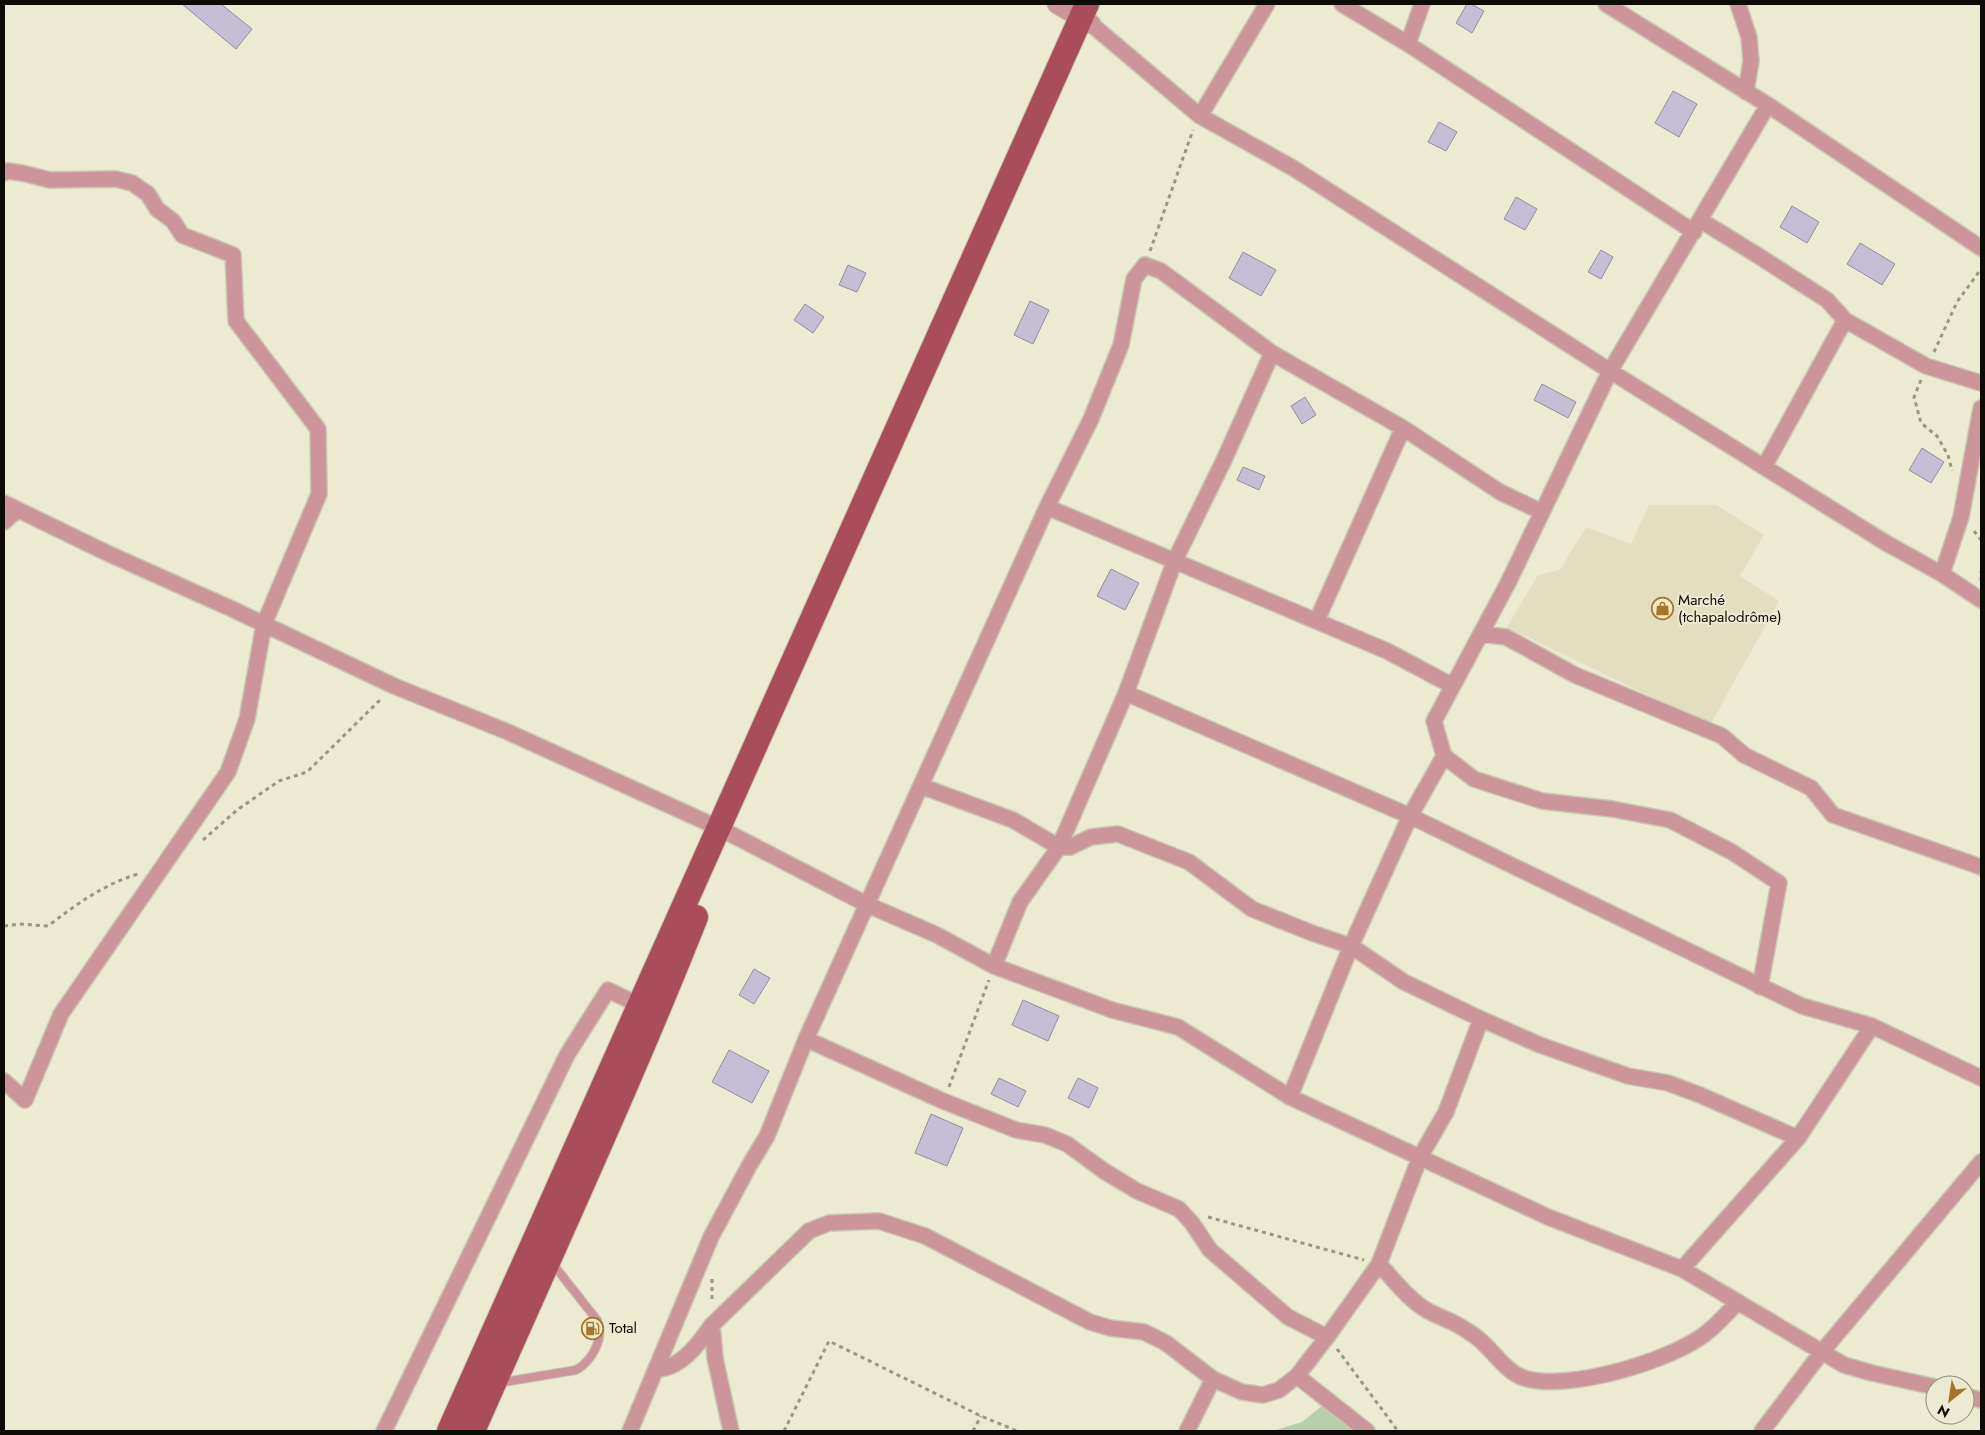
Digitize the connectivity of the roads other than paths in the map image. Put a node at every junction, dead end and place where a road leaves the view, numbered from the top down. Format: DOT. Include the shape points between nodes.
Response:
graph roads {
  1 [pos="1057,4"];
  2 [pos="1267,4"];
  3 [pos="1342,4"];
  4 [pos="1422,4"];
  5 [pos="1606,4"];
  6 [pos="1738,4"];
  7 [pos="1089,12"];
  8 [pos="1408,44"];
  9 [pos="1746,92"];
  10 [pos="1768,106"];
  11 [pos="1200,116"];
  12 [pos="4,173"];
  13 [pos="1697,226"];
  14 [pos="1981,248"];
  15 [pos="1845,320"];
  16 [pos="1272,353"];
  17 [pos="1610,371"];
  18 [pos="1981,383"];
  19 [pos="1981,408"];
  20 [pos="1404,428"];
  21 [pos="1764,467"];
  22 [pos="10,507"];
  23 [pos="1047,507"];
  24 [pos="1542,512"];
  25 [pos="4,522"];
  26 [pos="1175,560"];
  27 [pos="1942,574"];
  28 [pos="1981,602"];
  29 [pos="1317,620"];
  30 [pos="264,624"];
  31 [pos="1481,634"];
  32 [pos="1453,686"];
  33 [pos="1126,693"];
  34 [pos="1444,756"];
  35 [pos="921,786"];
  36 [pos="1410,816"];
  37 [pos="725,831"];
  38 [pos="1059,847"];
  39 [pos="1981,867"];
  40 [pos="868,905"];
  41 [pos="1352,946"];
  42 [pos="994,966"];
  43 [pos="1760,987"];
  44 [pos="639,1005"];
  45 [pos="1481,1019"];
  46 [pos="1872,1026"];
  47 [pos="806,1039"];
  48 [pos="1981,1078"];
  49 [pos="4,1081"];
  50 [pos="1290,1097"];
  51 [pos="1798,1138"];
  52 [pos="1420,1157"];
  53 [pos="1981,1162"];
  54 [pos="550,1260"];
  55 [pos="1379,1264"];
  56 [pos="1682,1269"];
  57 [pos="1738,1302"];
  58 [pos="711,1326"];
  59 [pos="1327,1337"];
  60 [pos="1821,1353"];
  61 [pos="657,1369"];
  62 [pos="1297,1376"];
  63 [pos="1213,1378"];
  64 [pos="494,1383"];
  65 [pos="1925,1385"];
  66 [pos="384,1431"];
  67 [pos="449,1431"];
  68 [pos="473,1431"];
  69 [pos="630,1431"];
  70 [pos="731,1431"];
  71 [pos="1187,1431"];
  72 [pos="1367,1431"];
  73 [pos="1762,1431"];
  1 -- 7 [label="street"];
  2 -- 11 [label="street"];
  3 -- 8 [label="street"];
  4 -- 8 [label="street"];
  5 -- 9 [label="street"];
  6 -- 9 [label="street" via="1749,36 1751,61"];
  7 -- 11 [label="street"];
  7 -- 37 [label="main road"];
  8 -- 13 [label="street"];
  9 -- 10 [label="street"];
  10 -- 13 [label="street"];
  10 -- 14 [label="street"];
  11 -- 17 [label="street" via="1293,168"];
  12 -- 30 [label="street" via="22,173 50,180 116,179 132,183 148,194 182,235 233,255 236,321 318,429 319,494"];
  13 -- 15 [label="street" via="1758,255 1827,300"];
  13 -- 17 [label="street"];
  15 -- 18 [label="street" via="1926,366"];
  15 -- 21 [label="street"];
  16 -- 20 [label="street"];
  16 -- 23 [label="street" via="1161,271 1145,265 1134,279 1121,345 1094,411"];
  16 -- 26 [label="street"];
  17 -- 21 [label="street"];
  17 -- 24 [label="street"];
  19 -- 27 [label="street" via="1961,517"];
  20 -- 24 [label="street" via="1500,492"];
  20 -- 29 [label="street"];
  21 -- 27 [label="street"];
  22 -- 25 [label="street"];
  22 -- 30 [label="street"];
  23 -- 26 [label="street"];
  23 -- 35 [label="street"];
  24 -- 31 [label="street"];
  26 -- 29 [label="street"];
  26 -- 33 [label="street"];
  27 -- 28 [label="street"];
  29 -- 32 [label="street"];
  30 -- 37 [label="street" via="394,686 508,732"];
  30 -- 49 [label="street" via="247,719 228,772 61,1014 25,1100"];
  31 -- 32 [label="street"];
  31 -- 39 [label="street" via="1506,637 1575,674 1722,736 1744,755 1811,788 1833,815"];
  32 -- 34 [label="street" via="1434,721"];
  33 -- 36 [label="street"];
  33 -- 38 [label="street"];
  34 -- 36 [label="street"];
  34 -- 43 [label="street" via="1474,779 1542,801 1670,820 1732,852 1779,883"];
  35 -- 38 [label="street" via="1014,820"];
  35 -- 40 [label="street"];
  36 -- 41 [label="street"];
  36 -- 43 [label="street"];
  37 -- 40 [label="street"];
  37 -- 44 [label="main road"];
  37 -- 54 [label="main road" via="716,865 662,1002"];
  38 -- 41 [label="street" via="1070,847 1091,837 1118,834 1189,862 1252,909"];
  38 -- 42 [label="street" via="1020,902"];
  40 -- 42 [label="street" via="937,935"];
  40 -- 47 [label="street"];
  41 -- 45 [label="street" via="1404,982"];
  41 -- 50 [label="street"];
  42 -- 50 [label="street" via="1112,1010 1178,1027"];
  43 -- 46 [label="street" via="1802,1006"];
  44 -- 66 [label="street" via="608,990 567,1055"];
  44 -- 67 [label="main road"];
  45 -- 51 [label="street" via="1540,1045 1628,1076 1668,1083 1700,1095"];
  45 -- 52 [label="street" via="1446,1112"];
  46 -- 48 [label="street"];
  46 -- 51 [label="street"];
  47 -- 59 [label="street" via="1016,1130 1045,1135 1067,1144 1137,1191 1179,1209 1210,1250 1288,1317"];
  47 -- 61 [label="street" via="767,1136 712,1237"];
  50 -- 52 [label="street"];
  51 -- 56 [label="street"];
  52 -- 55 [label="street"];
  52 -- 56 [label="street" via="1548,1217"];
  53 -- 60 [label="street"];
  54 -- 64 [label="main road"];
  54 -- 64 [label="lane" via="597,1320 600,1336 593,1352 576,1370"];
  55 -- 57 [label="street" via="1411,1298 1482,1341 1508,1368 1524,1378 1543,1381 1605,1376 1666,1356 1705,1335"];
  55 -- 59 [label="street"];
  56 -- 57 [label="street"];
  57 -- 60 [label="street"];
  58 -- 61 [label="street" via="700,1342 678,1362 666,1369"];
  58 -- 63 [label="street" via="809,1231 829,1223 879,1221 925,1236 1090,1322 1144,1332 1166,1343"];
  58 -- 70 [label="street"];
  59 -- 62 [label="street"];
  60 -- 65 [label="street" via="1844,1365"];
  60 -- 73 [label="street"];
  61 -- 69 [label="street"];
  62 -- 63 [label="street" via="1279,1390 1263,1395 1242,1392"];
  62 -- 72 [label="street"];
  63 -- 71 [label="street"];
  64 -- 68 [label="main road"];
}
